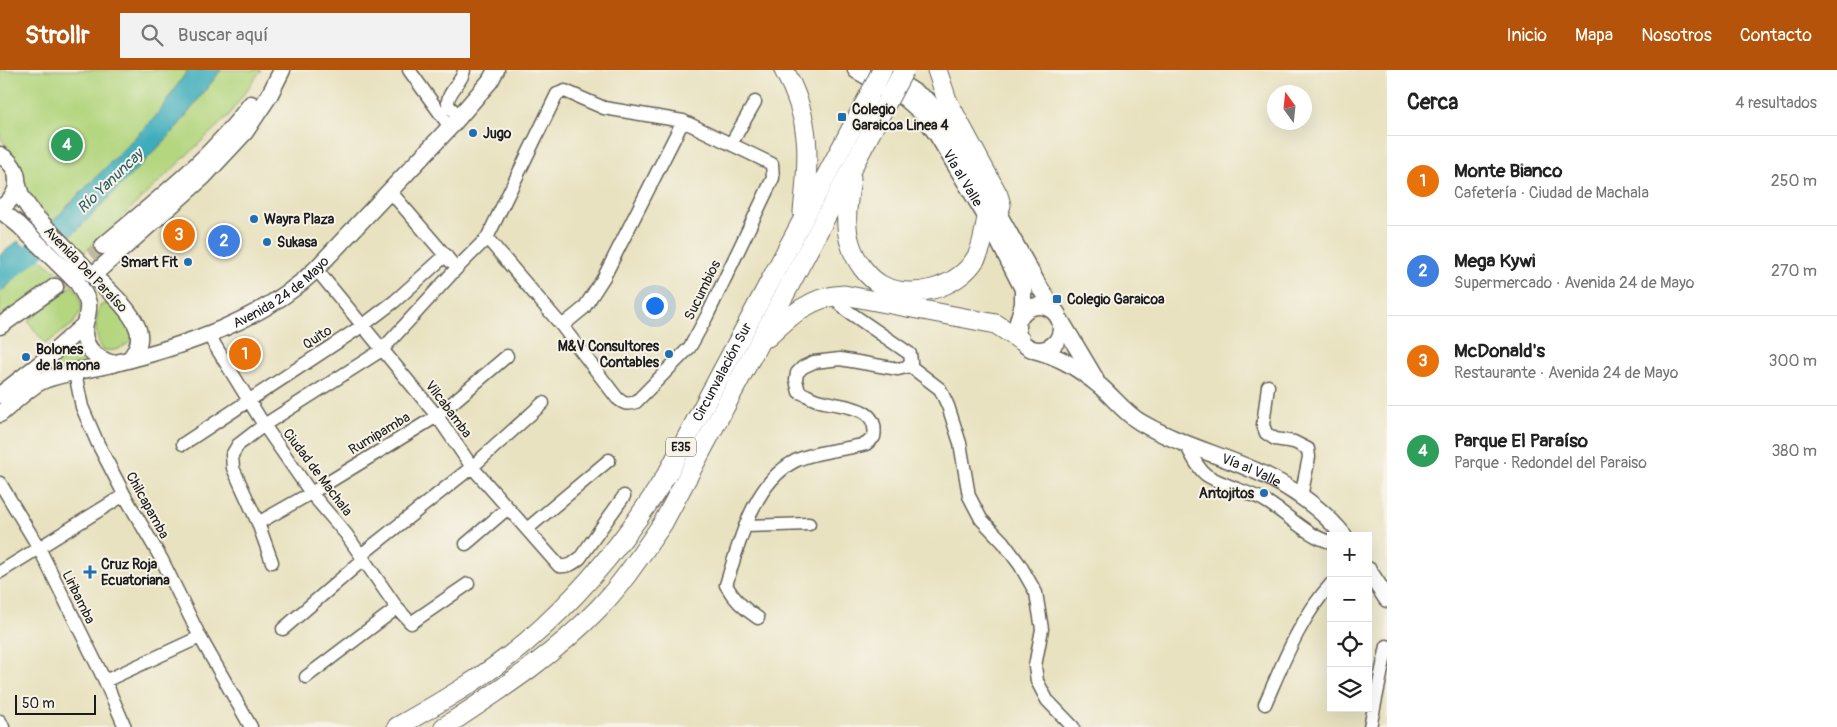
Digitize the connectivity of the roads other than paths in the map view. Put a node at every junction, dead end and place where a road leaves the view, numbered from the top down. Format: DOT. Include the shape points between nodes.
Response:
graph roads {
  1 [pos="277,70"];
  2 [pos="282,70"];
  3 [pos="409,70"];
  4 [pos="464,70"];
  5 [pos="485,70"];
  6 [pos="496,70"];
  7 [pos="510,70"];
  8 [pos="784,70"];
  9 [pos="856,70"];
  10 [pos="878,70"];
  11 [pos="882,70"];
  12 [pos="904,70"];
  13 [pos="937,70"];
  14 [pos="755,102"];
  15 [pos="682,121"];
  16 [pos="454,122"];
  17 [pos="731,144"];
  18 [pos="0,155"];
  19 [pos="852,166"];
  20 [pos="18,182"];
  21 [pos="389,190"];
  22 [pos="0,208"];
  23 [pos="0,212"];
  24 [pos="993,215"];
  25 [pos="801,223"];
  26 [pos="487,238"];
  27 [pos="104,246"];
  28 [pos="446,256"];
  29 [pos="316,269"];
  30 [pos="456,269"];
  31 [pos="86,276"];
  32 [pos="55,287"];
  33 [pos="832,296"];
  34 [pos="1019,318"];
  35 [pos="1059,318"];
  36 [pos="84,325"];
  37 [pos="0,326"];
  38 [pos="362,326"];
  39 [pos="562,326"];
  40 [pos="208,334"];
  41 [pos="1027,345"];
  42 [pos="382,350"];
  43 [pos="755,350"];
  44 [pos="507,356"];
  45 [pos="130,359"];
  46 [pos="113,364"];
  47 [pos="910,366"];
  48 [pos="74,373"];
  49 [pos="1268,386"];
  50 [pos="1101,387"];
  51 [pos="0,395"];
  52 [pos="249,400"];
  53 [pos="543,403"];
  54 [pos="0,414"];
  55 [pos="437,416"];
  56 [pos="264,425"];
  57 [pos="183,444"];
  58 [pos="1186,445"];
  59 [pos="609,460"];
  60 [pos="472,467"];
  61 [pos="0,483"];
  62 [pos="311,493"];
  63 [pos="124,496"];
  64 [pos="624,496"];
  65 [pos="1301,497"];
  66 [pos="508,508"];
  67 [pos="258,523"];
  68 [pos="809,524"];
  69 [pos="745,526"];
  70 [pos="526,529"];
  71 [pos="1341,532"];
  72 [pos="1327,541"];
  73 [pos="466,544"];
  74 [pos="39,548"];
  75 [pos="363,557"];
  76 [pos="272,562"];
  77 [pos="0,572"];
  78 [pos="1372,576"];
  79 [pos="468,584"];
  80 [pos="1327,588"];
  81 [pos="1387,599"];
  82 [pos="397,608"];
  83 [pos="758,618"];
  84 [pos="283,629"];
  85 [pos="200,637"];
  86 [pos="1387,646"];
  87 [pos="1384,675"];
  88 [pos="306,677"];
  89 [pos="105,681"];
  90 [pos="1264,704"];
  91 [pos="0,721"];
  92 [pos="3,727"];
  93 [pos="125,727"];
  94 [pos="250,727"];
  95 [pos="397,727"];
  96 [pos="444,727"];
  97 [pos="1073,727"];
  98 [pos="1370,727"];
  1 -- 27 [label="main road" via="240,120 190,172"];
  2 -- 31 [label="main road" via="245,132 203,177"];
  3 -- 16 [label="street"];
  4 -- 16 [label="street" via="448,100"];
  5 -- 16 [label="main road"];
  6 -- 16 [label="main road, Avenida 24 de Mayo"];
  7 -- 16 [label="main road"];
  8 -- 25 [label="highway" via="804,115 808,139"];
  9 -- 24 [label="main road, Vía al Valle" via="905,98 922,113"];
  10 -- 24 [label="main road, Vía al Valle" via="928,101 956,141"];
  11 -- 25 [label="highway, Circunvalación Sur / E35, bridge"];
  12 -- 19 [label="highway, Circunvalación Sur / E35, bridge"];
  13 -- 24 [label="highway" via="947,100 998,195 1001,205"];
  14 -- 17 [label="street"];
  15 -- 17 [label="street"];
  15 -- 26 [label="street" via="604,108 565,91 557,94"];
  15 -- 39 [label="street" via="604,277 584,308"];
  16 -- 21 [label="main road, Avenida 24 de Mayo"];
  17 -- 39 [label="street, Sucumbios" via="772,164 773,178 690,347 636,402 624,404"];
  18 -- 20 [label="main road, Avenida Del Paraíso" via="13,166"];
  19 -- 24 [label="highway" via="846,218 851,246 871,278 890,288 926,290 951,282 976,258"];
  19 -- 43 [label="highway, Circunvalación Sur / E35"];
  20 -- 22 [label="main road" via="14,195"];
  20 -- 31 [label="main road, Avenida Del Paraíso, bridge" via="21,196 33,214"];
  21 -- 28 [label="street"];
  21 -- 29 [label="main road, Avenida 24 de Mayo"];
  23 -- 31 [label="main road, Avenida Del Paraíso, bridge"];
  24 -- 34 [label="main road, Vía al Valle" via="1023,289"];
  24 -- 35 [label="main road, Vía al Valle"];
  25 -- 95 [label="highway, Circunvalación Sur / E35" via="669,471 609,557 581,590 525,642 466,686"];
  26 -- 30 [label="street"];
  26 -- 39 [label="street"];
  28 -- 30 [label="street"];
  28 -- 38 [label="street, Quito"];
  29 -- 38 [label="street, Vilcabamba"];
  29 -- 40 [label="main road, Avenida 24 de Mayo" via="302,283 266,307"];
  30 -- 42 [label="street"];
  31 -- 36 [label="main road, Avenida Del Paraíso" via="89,313"];
  31 -- 45 [label="main road, Avenida Del Paraíso" via="125,308 135,322 139,342"];
  32 -- 37 [label="main road"];
  33 -- 41 [label="highway" via="855,297 983,320 1006,329"];
  33 -- 43 [label="highway" via="803,307"];
  33 -- 47 [label="street" via="846,310 910,354"];
  34 -- 35 [label="main road" via="1034,306 1048,307"];
  34 -- 41 [label="main road" via="1017,329"];
  35 -- 41 [label="main road" via="1061,333 1056,343 1046,349"];
  35 -- 50 [label="main road, Vía al Valle"];
  36 -- 46 [label="main road, Avenida Del Paraíso" via="89,349 100,360"];
  36 -- 51 [label="main road"];
  38 -- 42 [label="street, Vilcabamba"];
  38 -- 52 [label="street, Quito"];
  40 -- 45 [label="main road, Avenida 24 de Mayo"];
  40 -- 52 [label="street, Ciudad de Machala"];
  41 -- 50 [label="main road" via="1055,355"];
  42 -- 55 [label="street, Vilcabamba"];
  42 -- 56 [label="street"];
  43 -- 96 [label="highway, Circunvalación Sur / E35" via="663,523 621,582 599,608 532,669"];
  44 -- 55 [label="street, Rumipamba"];
  45 -- 46 [label="main road, Avenida 24 de Mayo"];
  46 -- 48 [label="main road, Avenida 24 de Mayo"];
  47 -- 69 [label="street" via="898,369 840,359 814,362 803,367 797,373 799,392 816,400 858,410 872,418 876,427 874,437 866,444 796,461 769,483"];
  47 -- 97 [label="street" via="940,389 960,443 968,496 981,519 1020,565 1036,593 1042,629 1035,666 1037,681 1047,700"];
  48 -- 54 [label="main road, Avenida 24 de Mayo" via="41,381"];
  48 -- 63 [label="street, Chilcapamba" via="82,407"];
  49 -- 65 [label="street" via="1263,425 1266,433 1308,449"];
  50 -- 58 [label="main road, Vía al Valle" via="1138,420"];
  52 -- 56 [label="street, Ciudad de Machala"];
  52 -- 57 [label="street, Quito"];
  53 -- 60 [label="street"];
  55 -- 60 [label="street, Vilcabamba"];
  55 -- 62 [label="street, Rumipamba"];
  56 -- 62 [label="street, Ciudad de Machala"];
  56 -- 67 [label="street" via="238,445 232,455 233,468"];
  58 -- 65 [label="main road, Vía al Valle" via="1257,471"];
  58 -- 72 [label="street" via="1206,475 1263,500"];
  59 -- 70 [label="street"];
  60 -- 66 [label="street, Vilcabamba"];
  60 -- 75 [label="street"];
  61 -- 74 [label="street, Liribamba"];
  62 -- 67 [label="street, Rumipamba"];
  62 -- 75 [label="street, Ciudad de Machala"];
  63 -- 74 [label="street"];
  63 -- 85 [label="street, Chilcapamba" via="162,560"];
  64 -- 70 [label="street, Vilcabamba" via="580,558 565,567 559,566"];
  65 -- 71 [label="main road, Vía al Valle"];
  66 -- 70 [label="street, Vilcabamba"];
  66 -- 73 [label="street"];
  67 -- 76 [label="street"];
  68 -- 69 [label="street"];
  69 -- 83 [label="street" via="726,585 732,597"];
  74 -- 77 [label="street"];
  74 -- 89 [label="street, Liribamba"];
  75 -- 82 [label="street, Ciudad de Machala"];
  75 -- 84 [label="street"];
  78 -- 81 [label="main road"];
  79 -- 82 [label="street, Ciudad de Machala" via="411,623"];
  80 -- 90 [label="street" via="1291,644"];
  82 -- 88 [label="street"];
  85 -- 89 [label="street"];
  85 -- 94 [label="street, Chilcapamba"];
  86 -- 87 [label="street"];
  87 -- 98 [label="street"];
  89 -- 93 [label="street, Liribamba"];
  91 -- 92 [label="street"];
}
